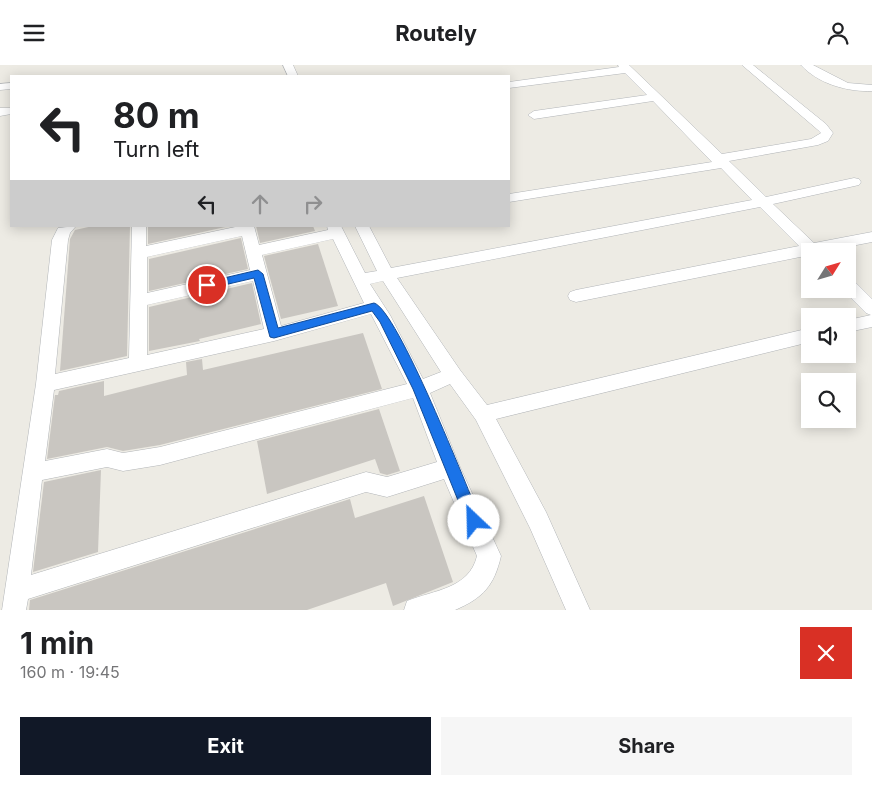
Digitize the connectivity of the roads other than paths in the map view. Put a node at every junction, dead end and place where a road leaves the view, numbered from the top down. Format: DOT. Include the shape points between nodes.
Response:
graph roads {
  1 [pos="747,65"];
  2 [pos="806,65"];
  3 [pos="625,67"];
  4 [pos="510,85"];
  5 [pos="872,88"];
  6 [pos="655,97"];
  7 [pos="534,115"];
  8 [pos="720,161"];
  9 [pos="854,182"];
  10 [pos="510,198"];
  11 [pos="762,202"];
  12 [pos="68,227"];
  13 [pos="139,227"];
  14 [pos="362,227"];
  15 [pos="247,228"];
  16 [pos="335,230"];
  17 [pos="872,237"];
  18 [pos="804,243"];
  19 [pos="846,243"];
  20 [pos="253,252"];
  21 [pos="139,253"];
  22 [pos="801,253"];
  23 [pos="258,274"];
  24 [pos="386,274"];
  25 [pos="360,280"];
  26 [pos="856,293"];
  27 [pos="576,296"];
  28 [pos="139,301"];
  29 [pos="374,307"];
  30 [pos="872,309"];
  31 [pos="872,321"];
  32 [pos="856,324"];
  33 [pos="274,334"];
  34 [pos="801,337"];
  35 [pos="138,365"];
  36 [pos="453,375"];
  37 [pos="45,384"];
  38 [pos="419,389"];
  39 [pos="482,413"];
  40 [pos="450,468"];
  41 [pos="32,473"];
  42 [pos="15,600"];
  43 [pos="416,610"];
  44 [pos="578,610"];
  1 -- 8 [label="street" via="827,133 814,142"];
  2 -- 5 [label="street" via="843,86"];
  3 -- 4 [label="street"];
  3 -- 6 [label="street"];
  6 -- 7 [label="street"];
  6 -- 8 [label="street"];
  8 -- 10 [label="street"];
  8 -- 11 [label="street"];
  9 -- 11 [label="street"];
  11 -- 18 [label="street"];
  11 -- 24 [label="street"];
  12 -- 37 [label="street" via="60,240"];
  13 -- 21 [label="street"];
  14 -- 24 [label="street"];
  15 -- 20 [label="street"];
  15 -- 21 [label="street"];
  16 -- 20 [label="street"];
  16 -- 25 [label="street"];
  17 -- 19 [label="street"];
  20 -- 23 [label="street"];
  21 -- 28 [label="street"];
  22 -- 27 [label="street"];
  23 -- 28 [label="street"];
  23 -- 33 [label="street"];
  24 -- 25 [label="street"];
  24 -- 36 [label="street"];
  25 -- 29 [label="street"];
  26 -- 30 [label="street"];
  28 -- 35 [label="street"];
  29 -- 33 [label="street"];
  29 -- 38 [label="street" via="384,319"];
  31 -- 32 [label="street"];
  33 -- 35 [label="street"];
  34 -- 39 [label="street"];
  35 -- 37 [label="street"];
  36 -- 38 [label="street"];
  36 -- 39 [label="street"];
  37 -- 41 [label="street"];
  38 -- 40 [label="street"];
  38 -- 41 [label="street" via="138,461 107,458"];
  39 -- 44 [label="street" via="538,520"];
  40 -- 42 [label="street" via="387,487 366,482"];
  40 -- 43 [label="street" via="489,556 485,573 472,588 452,599"];
  41 -- 42 [label="street"];
}
